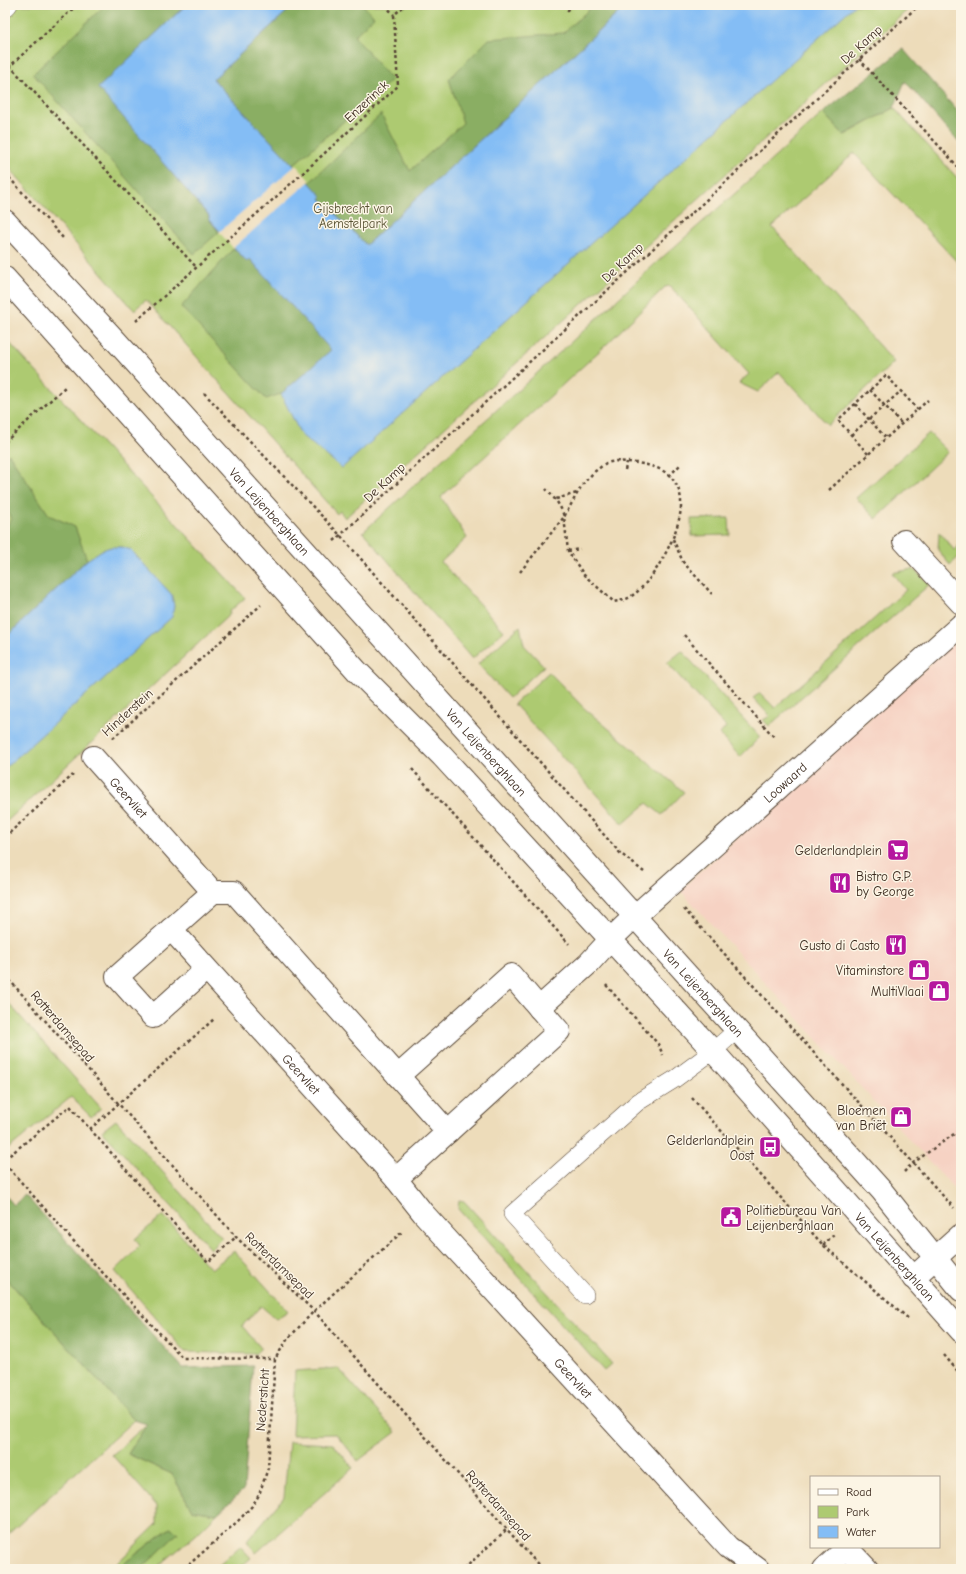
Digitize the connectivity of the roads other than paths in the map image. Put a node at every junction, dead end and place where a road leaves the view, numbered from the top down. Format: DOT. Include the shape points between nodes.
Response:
graph roads {
  1 [pos="9,5"];
  2 [pos="5,9"];
  3 [pos="5,221"];
  4 [pos="5,278"];
  5 [pos="904,541"];
  6 [pos="961,603"];
  7 [pos="961,625"];
  8 [pos="93,757"];
  9 [pos="213,892"];
  10 [pos="635,916"];
  11 [pos="171,929"];
  12 [pos="610,940"];
  13 [pos="206,969"];
  14 [pos="539,1008"];
  15 [pos="737,1030"];
  16 [pos="713,1051"];
  17 [pos="398,1076"];
  18 [pos="448,1132"];
  19 [pos="396,1179"];
  20 [pos="961,1235"];
  21 [pos="935,1258"];
  22 [pos="913,1278"];
  23 [pos="961,1290"];
  24 [pos="585,1295"];
  25 [pos="961,1331"];
  26 [pos="758,1569"];
  27 [pos="824,1569"];
  28 [pos="867,1569"];
  1 -- 2 [label="lane"];
  3 -- 10 [label="street, Van Leijenberghlaan" via="116,340"];
  4 -- 12 [label="street, Van Leijenberghlaan" via="357,671 442,756"];
  5 -- 6 [label="street"];
  7 -- 10 [label="street, Loowaard"];
  8 -- 9 [label="street, Geervliet"];
  9 -- 11 [label="street"];
  9 -- 17 [label="street" via="234,892"];
  10 -- 12 [label="street, Loowaard"];
  10 -- 15 [label="street, Van Leijenberghlaan"];
  11 -- 13 [label="street, Geervliet"];
  11 -- 13 [label="street" via="117,977 153,1017"];
  12 -- 14 [label="street" via="588,964"];
  12 -- 16 [label="street, Van Leijenberghlaan"];
  13 -- 19 [label="street, Geervliet"];
  14 -- 17 [label="street" via="511,975"];
  14 -- 18 [label="street" via="559,1031"];
  15 -- 16 [label="lane"];
  15 -- 21 [label="street, Van Leijenberghlaan" via="882,1191"];
  16 -- 22 [label="street, Van Leijenberghlaan"];
  16 -- 24 [label="lane" via="638,1102 512,1214"];
  17 -- 18 [label="street"];
  18 -- 19 [label="street"];
  19 -- 26 [label="street, Geervliet" via="423,1213 728,1547"];
  20 -- 21 [label="street"];
  21 -- 22 [label="street"];
  21 -- 23 [label="street, Van Leijenberghlaan"];
  22 -- 25 [label="street, Van Leijenberghlaan"];
  27 -- 28 [label="street" via="847,1548"];
}
